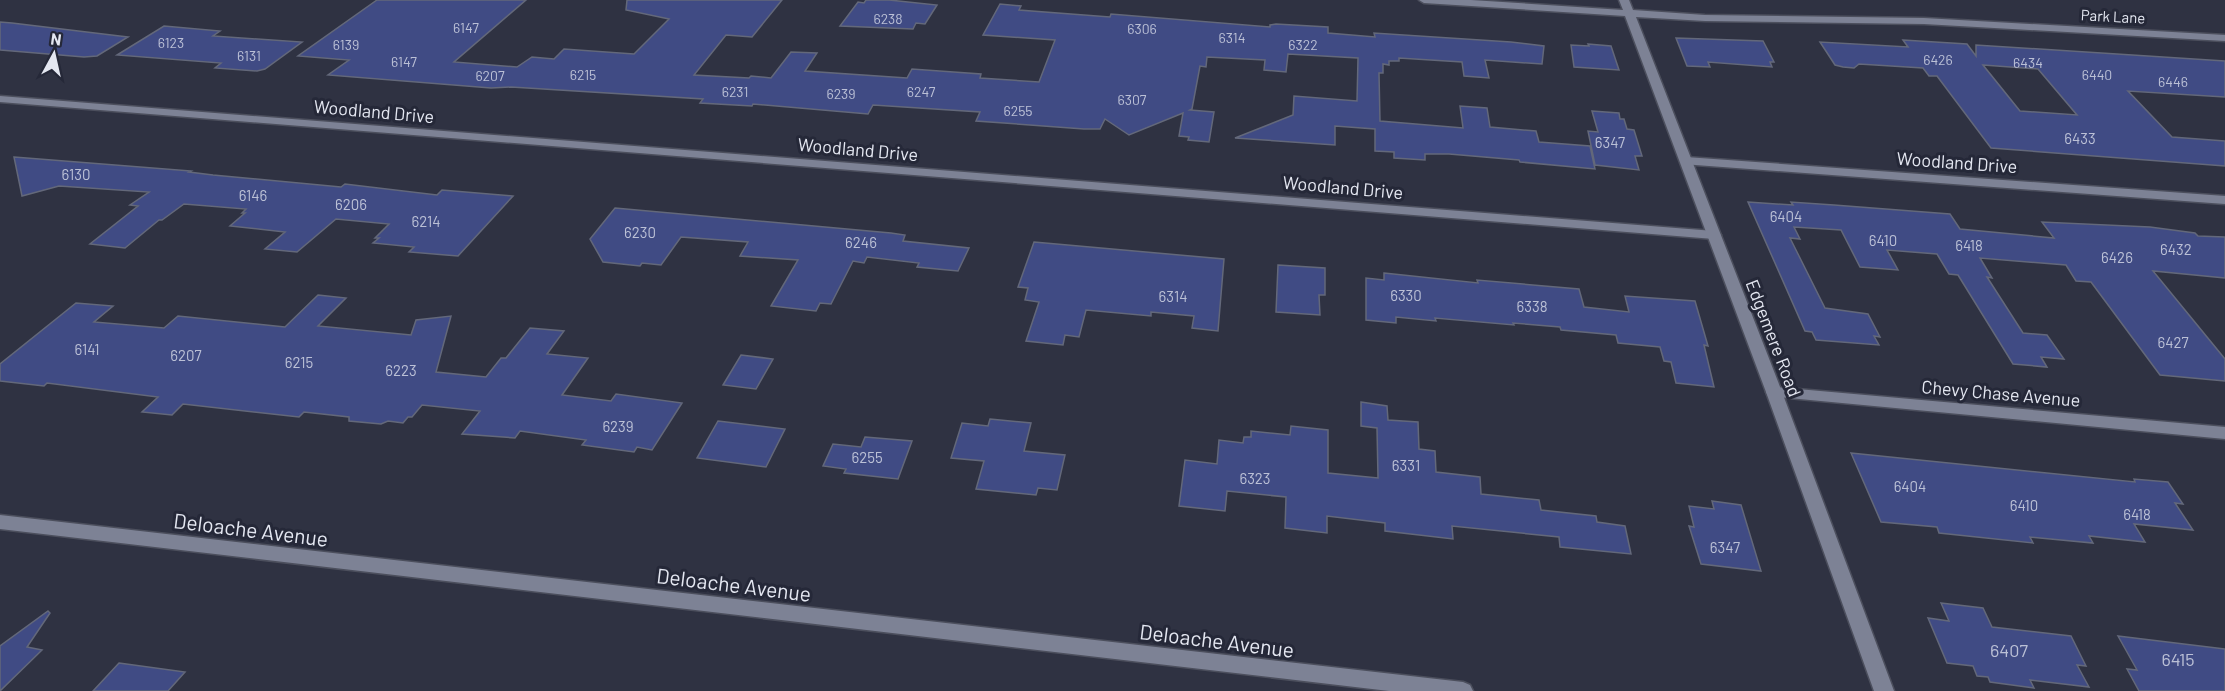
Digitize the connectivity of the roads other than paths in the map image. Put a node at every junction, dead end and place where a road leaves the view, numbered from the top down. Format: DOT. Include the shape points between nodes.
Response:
graph roads {
  1 [pos="1424,0"];
  2 [pos="1627,7"];
  3 [pos="2225,38"];
  4 [pos="0,99"];
  5 [pos="1686,161"];
  6 [pos="2225,200"];
  7 [pos="1714,235"];
  8 [pos="1774,392"];
  9 [pos="2225,433"];
  10 [pos="0,522"];
  11 [pos="1463,691"];
  12 [pos="1884,691"];
  1 -- 2 [label="street, Park Lane"];
  2 -- 3 [label="street, Park Lane" via="1705,18 1924,21"];
  2 -- 5 [label="street, Edgemere Road"];
  4 -- 7 [label="street, Woodland Drive"];
  5 -- 6 [label="street, Woodland Drive"];
  5 -- 7 [label="street, Edgemere Road"];
  7 -- 8 [label="street, Edgemere Road"];
  8 -- 9 [label="street, Chevy Chase Avenue"];
  8 -- 12 [label="street, Edgemere Road"];
  10 -- 11 [label="street, Deloache Avenue"];
}
